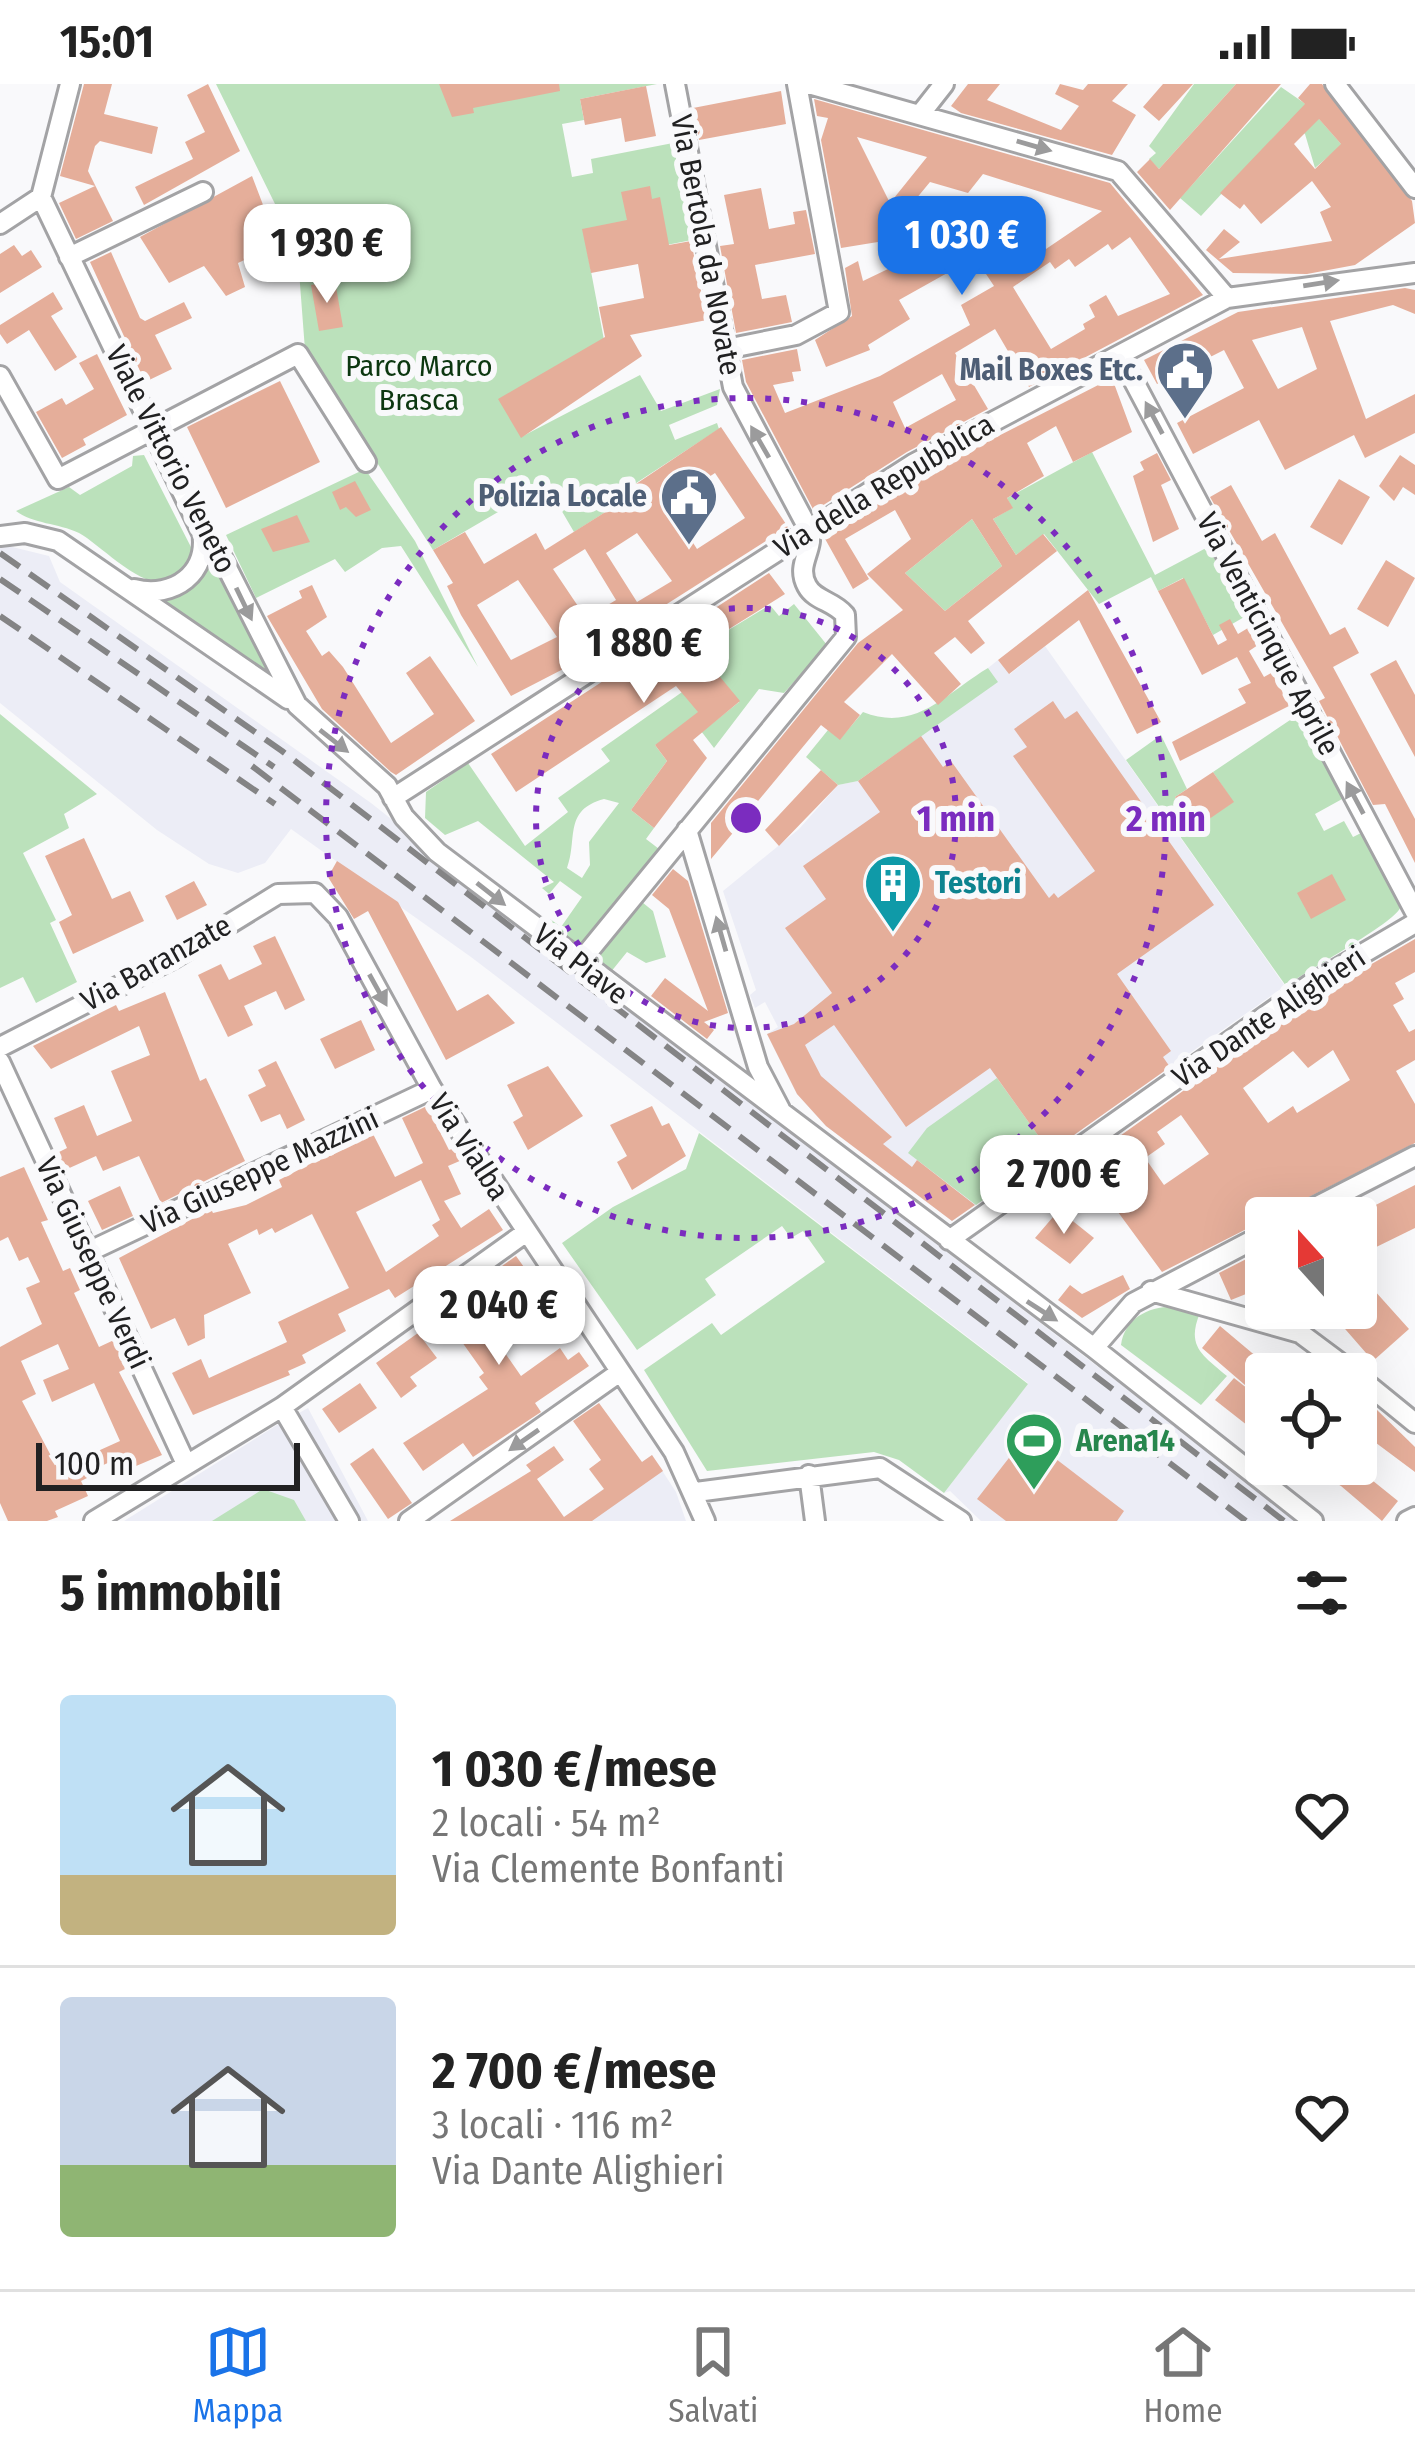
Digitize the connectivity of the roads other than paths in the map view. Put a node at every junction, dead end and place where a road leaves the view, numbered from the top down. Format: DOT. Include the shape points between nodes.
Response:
graph roads {
  1 [pos="70,84"];
  2 [pos="675,84"];
  3 [pos="796,84"];
  4 [pos="809,84"];
  5 [pos="944,84"];
  6 [pos="1335,84"];
  7 [pos="922,112"];
  8 [pos="1415,188"];
  9 [pos="203,192"];
  10 [pos="40,197"];
  11 [pos="0,224"];
  12 [pos="69,257"];
  13 [pos="1415,273"];
  14 [pos="1227,298"];
  15 [pos="726,349"];
  16 [pos="1121,357"];
  17 [pos="0,376"];
  18 [pos="151,427"];
  19 [pos="366,462"];
  20 [pos="809,530"];
  21 [pos="202,531"];
  22 [pos="0,536"];
  23 [pos="124,586"];
  24 [pos="297,705"];
  25 [pos="393,798"];
  26 [pos="687,830"];
  27 [pos="314,893"];
  28 [pos="1415,912"];
  29 [pos="1415,923"];
  30 [pos="579,962"];
  31 [pos="749,1040"];
  32 [pos="0,1047"];
  33 [pos="0,1062"];
  34 [pos="724,1072"];
  35 [pos="432,1089"];
  36 [pos="784,1116"];
  37 [pos="1415,1156"];
  38 [pos="1335,1197"];
  39 [pos="525,1233"];
  40 [pos="949,1240"];
  41 [pos="1245,1243"];
  42 [pos="88,1252"];
  43 [pos="1151,1291"];
  44 [pos="1094,1348"];
  45 [pos="1327,1353"];
  46 [pos="620,1372"];
  47 [pos="1377,1391"];
  48 [pos="282,1407"];
  49 [pos="1415,1423"];
  50 [pos="186,1465"];
  51 [pos="809,1474"];
  52 [pos="696,1492"];
  53 [pos="1415,1516"];
  54 [pos="94,1521"];
  55 [pos="349,1521"];
  56 [pos="409,1521"];
  57 [pos="705,1521"];
  58 [pos="815,1521"];
  59 [pos="961,1521"];
  60 [pos="1313,1521"];
  61 [pos="1407,1521"];
  1 -- 10 [label="street"];
  2 -- 15 [label="street, Via Bertola da Novate"];
  3 -- 15 [label="street" via="839,312 796,335"];
  4 -- 7 [label="street"];
  5 -- 7 [label="street"];
  6 -- 8 [label="street"];
  7 -- 14 [label="street, one-way" via="1118,171"];
  9 -- 12 [label="street"];
  10 -- 11 [label="street"];
  10 -- 12 [label="street, Viale Vittorio Veneto"];
  12 -- 18 [label="street, Viale Vittorio Veneto"];
  14 -- 13 [label="street, Via della Repubblica, one-way"];
  14 -- 16 [label="street, Via della Repubblica"];
  20 -- 15 [label="street, Via Bertola da Novate, one-way" via="738,402"];
  16 -- 20 [label="street, Via della Repubblica" via="913,464"];
  28 -- 16 [label="street, Via Venticinque Aprile, one-way"];
  17 -- 18 [label="street" via="58,479"];
  18 -- 19 [label="street" via="298,354"];
  18 -- 21 [label="street, Viale Vittorio Veneto"];
  20 -- 25 [label="street, Via della Repubblica"];
  20 -- 26 [label="street" via="801,570 806,584 838,606 846,637"];
  21 -- 23 [label="street" via="203,555 181,584 152,592"];
  21 -- 24 [label="street, Viale Vittorio Veneto, one-way"];
  22 -- 23 [label="street" via="58,541"];
  23 -- 24 [label="street"];
  24 -- 25 [label="street, Viale Vittorio Veneto, one-way"];
  25 -- 30 [label="street, Via Piave, one-way" via="437,852"];
  26 -- 30 [label="street"];
  31 -- 26 [label="street, one-way"];
  27 -- 32 [label="street, Via Baranzate" via="268,898 174,958"];
  27 -- 35 [label="street, Via Vialba, one-way" via="338,917"];
  29 -- 40 [label="street, Via Dante Alighieri" via="1309,985"];
  30 -- 34 [label="street, Via Piave"];
  31 -- 34 [label="street"];
  31 -- 36 [label="street"];
  33 -- 42 [label="street, Via Giuseppe Verdi"];
  34 -- 36 [label="street, Via Piave"];
  35 -- 39 [label="street, Via Vialba"];
  35 -- 42 [label="street, Via Giuseppe Mazzini"];
  36 -- 40 [label="street, Via Piave"];
  37 -- 38 [label="street"];
  39 -- 46 [label="street, Via Vialba"];
  39 -- 48 [label="street"];
  40 -- 44 [label="street, one-way"];
  41 -- 43 [label="street"];
  42 -- 50 [label="street, Via Giuseppe Verdi"];
  43 -- 44 [label="street"];
  43 -- 45 [label="street" via="1300,1333"];
  44 -- 60 [label="street"];
  46 -- 52 [label="street, Via Vialba"];
  46 -- 56 [label="street, one-way"];
  47 -- 49 [label="street"];
  48 -- 50 [label="street"];
  48 -- 55 [label="street"];
  50 -- 54 [label="street"];
  51 -- 52 [label="street"];
  51 -- 58 [label="street"];
  51 -- 59 [label="street" via="880,1468"];
  52 -- 57 [label="street, Via Vialba"];
  53 -- 61 [label="street"];
}
